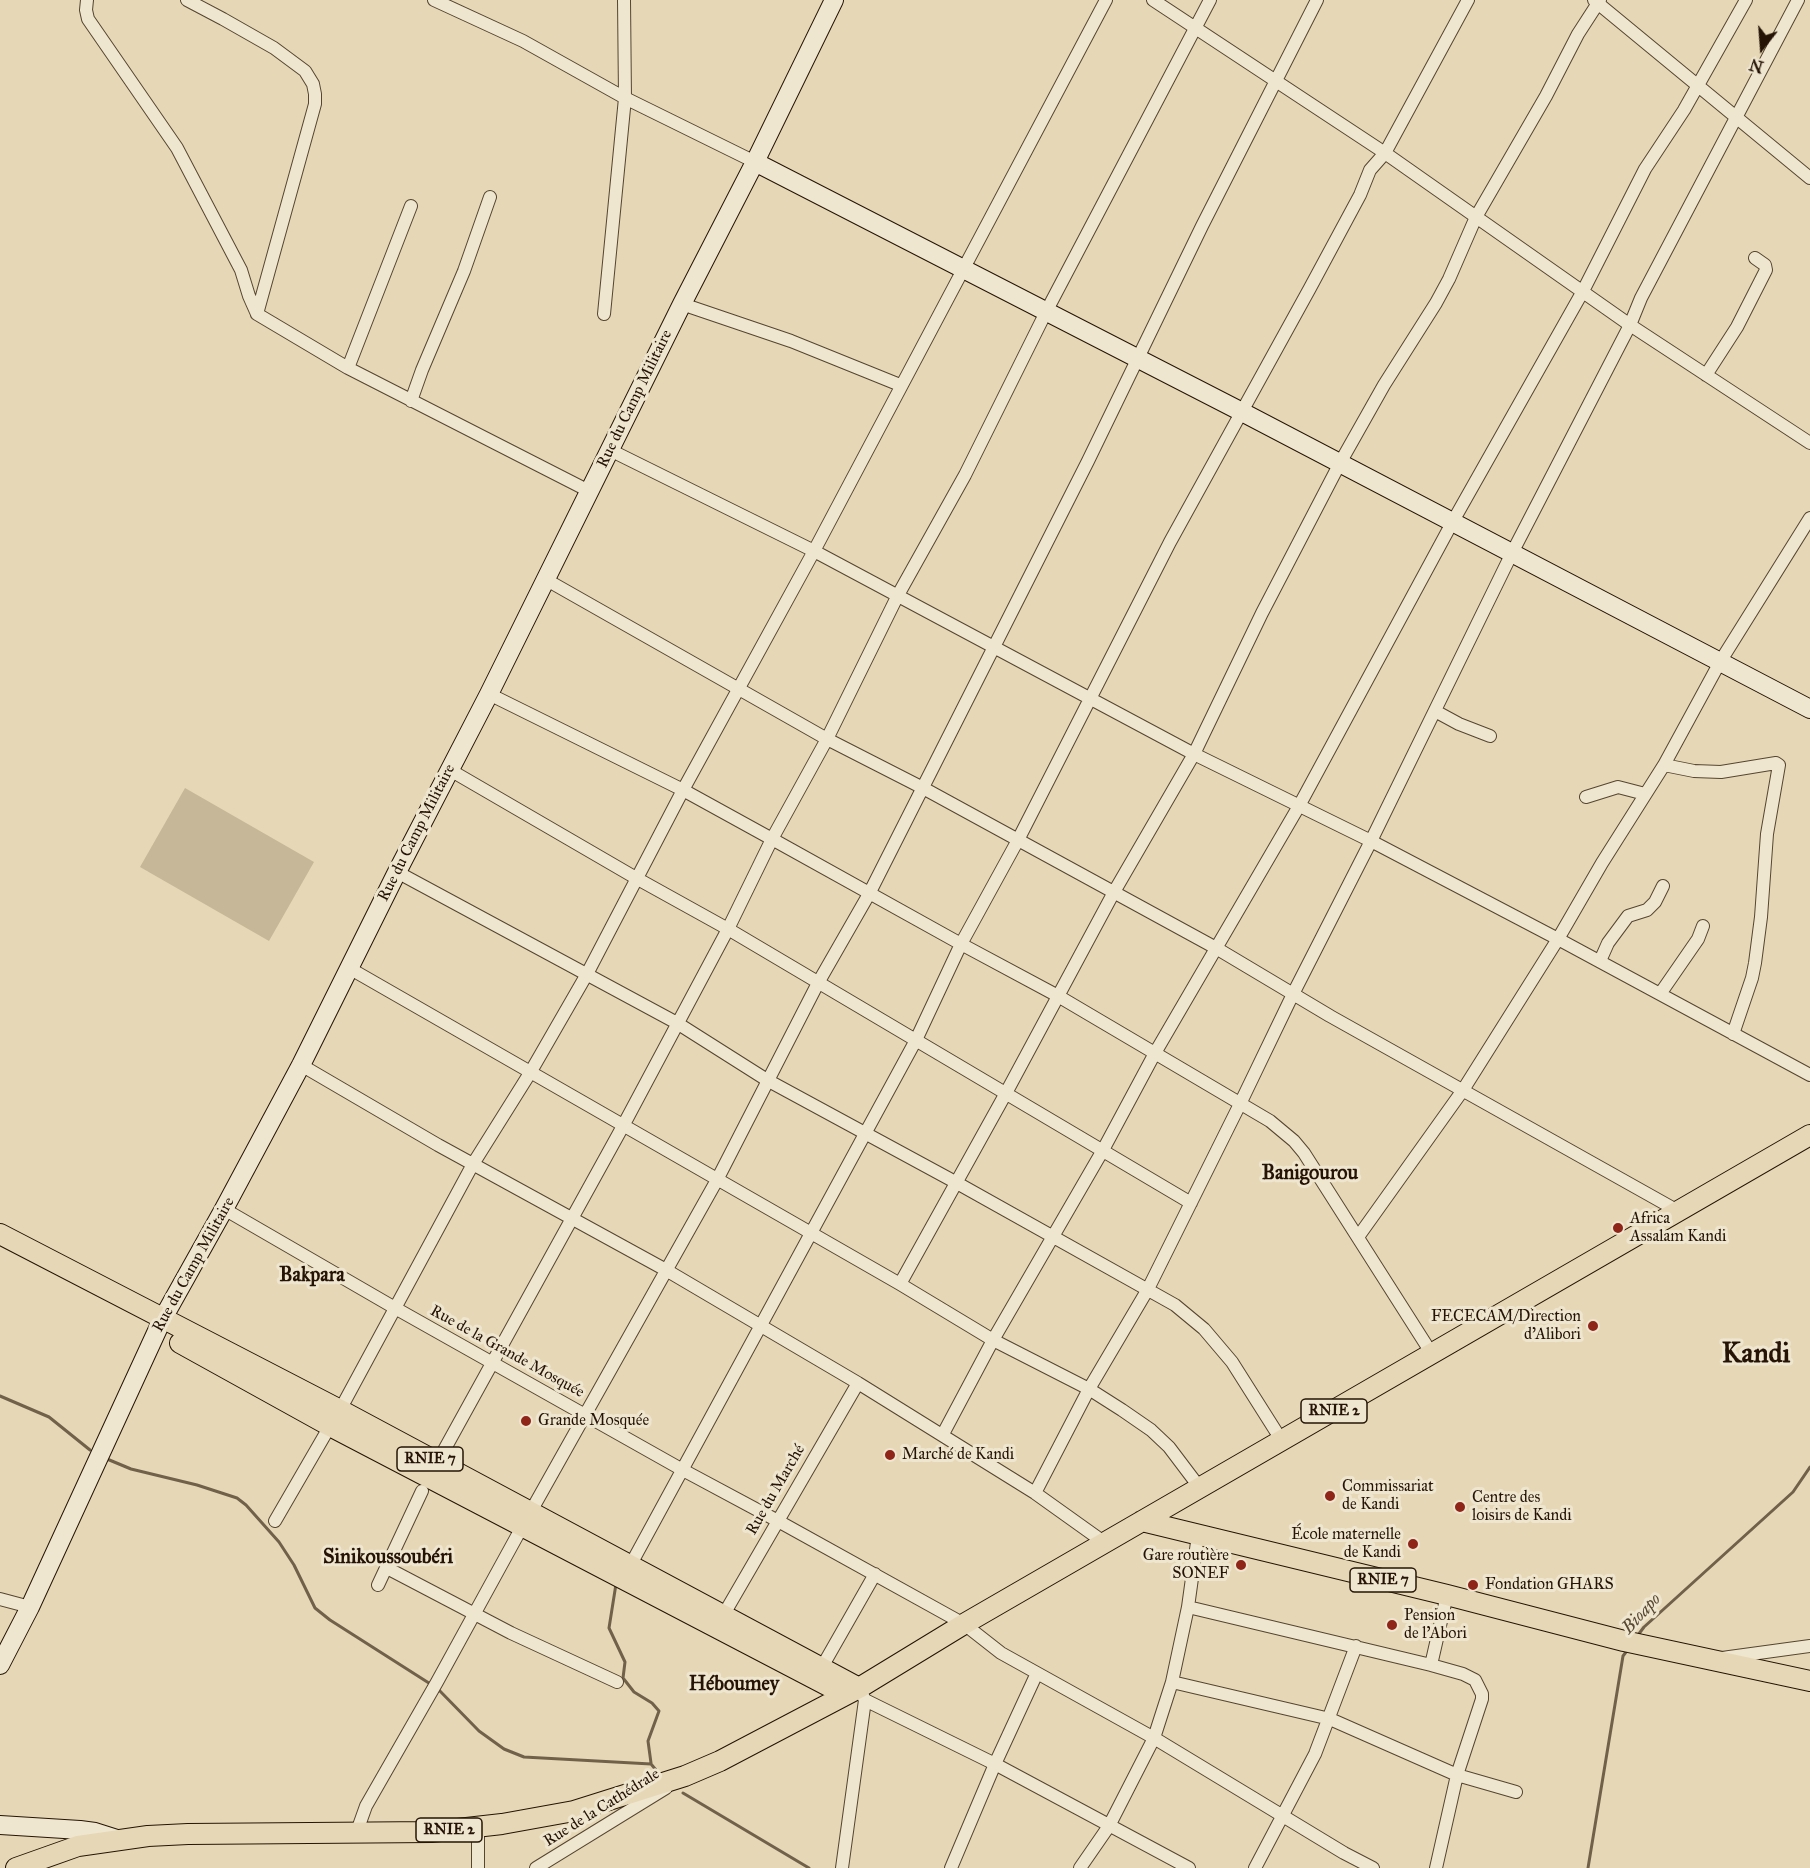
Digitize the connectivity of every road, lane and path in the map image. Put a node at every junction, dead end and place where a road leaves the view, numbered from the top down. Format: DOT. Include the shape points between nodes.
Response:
graph roads {
  1 [pos="87,0"];
  2 [pos="186,0"];
  3 [pos="434,0"];
  4 [pos="624,0"];
  5 [pos="834,0"];
  6 [pos="1106,0"];
  7 [pos="1153,0"];
  8 [pos="1210,0"];
  9 [pos="1317,0"];
  10 [pos="1468,0"];
  11 [pos="1746,0"];
  12 [pos="1798,0"];
  13 [pos="1598,1"];
  14 [pos="1196,30"];
  15 [pos="1275,82"];
  16 [pos="1697,84"];
  17 [pos="625,98"];
  18 [pos="1735,116"];
  19 [pos="1385,153"];
  20 [pos="755,162"];
  21 [pos="1810,178"];
  22 [pos="490,197"];
  23 [pos="411,206"];
  24 [pos="1476,218"];
  25 [pos="1755,258"];
  26 [pos="963,268"];
  27 [pos="1584,291"];
  28 [pos="682,304"];
  29 [pos="1046,312"];
  30 [pos="257,314"];
  31 [pos="604,314"];
  32 [pos="1630,325"];
  33 [pos="1137,359"];
  34 [pos="348,368"];
  35 [pos="1706,375"];
  36 [pos="900,385"];
  37 [pos="411,401"];
  38 [pos="1242,412"];
  39 [pos="1810,443"];
  40 [pos="610,450"];
  41 [pos="1340,463"];
  42 [pos="589,491"];
  43 [pos="1810,518"];
  44 [pos="1452,523"];
  45 [pos="814,551"];
  46 [pos="1512,553"];
  47 [pos="545,579"];
  48 [pos="898,595"];
  49 [pos="993,648"];
  50 [pos="1720,662"];
  51 [pos="738,688"];
  52 [pos="489,694"];
  53 [pos="1091,699"];
  54 [pos="1810,709"];
  55 [pos="1435,711"];
  56 [pos="1490,736"];
  57 [pos="827,739"];
  58 [pos="1194,754"];
  59 [pos="1664,765"];
  60 [pos="450,770"];
  61 [pos="923,788"];
  62 [pos="683,790"];
  63 [pos="1645,794"];
  64 [pos="1586,797"];
  65 [pos="1299,806"];
  66 [pos="772,838"];
  67 [pos="1018,840"];
  68 [pos="1371,841"];
  69 [pos="397,872"];
  70 [pos="636,878"];
  71 [pos="1662,886"];
  72 [pos="1114,892"];
  73 [pos="869,894"];
  74 [pos="1702,926"];
  75 [pos="728,928"];
  76 [pos="1558,939"];
  77 [pos="961,944"];
  78 [pos="1216,948"];
  79 [pos="1600,962"];
  80 [pos="349,968"];
  81 [pos="587,974"];
  82 [pos="818,983"];
  83 [pos="1293,994"];
  84 [pos="1660,994"];
  85 [pos="1058,996"];
  86 [pos="677,1023"];
  87 [pos="1733,1034"];
  88 [pos="916,1040"];
  89 [pos="1155,1053"];
  90 [pos="301,1065"];
  91 [pos="530,1073"];
  92 [pos="1810,1075"];
  93 [pos="767,1080"];
  94 [pos="1462,1090"];
  95 [pos="1006,1093"];
  96 [pos="1240,1104"];
  97 [pos="622,1126"];
  98 [pos="864,1133"];
  99 [pos="1810,1135"];
  100 [pos="1103,1150"];
  101 [pos="473,1164"];
  102 [pos="717,1180"];
  103 [pos="957,1183"];
  104 [pos="1191,1203"];
  105 [pos="224,1209"];
  106 [pos="1678,1211"];
  107 [pos="570,1218"];
  108 [pos="0,1234"];
  109 [pos="811,1235"];
  110 [pos="1052,1236"];
  111 [pos="1358,1237"];
  112 [pos="0,1248"];
  113 [pos="666,1270"];
  114 [pos="900,1284"];
  115 [pos="1148,1289"];
  116 [pos="395,1308"];
  117 [pos="160,1325"];
  118 [pos="759,1325"];
  119 [pos="993,1340"];
  120 [pos="1432,1354"];
  121 [pos="492,1362"];
  122 [pos="858,1383"];
  123 [pos="1089,1389"];
  124 [pos="585,1414"];
  125 [pos="335,1418"];
  126 [pos="943,1434"];
  127 [pos="1282,1441"];
  128 [pos="437,1463"];
  129 [pos="681,1469"];
  130 [pos="1200,1488"];
  131 [pos="422,1491"];
  132 [pos="1035,1493"];
  133 [pos="526,1520"];
  134 [pos="275,1521"];
  135 [pos="778,1521"];
  136 [pos="1142,1521"];
  137 [pos="1198,1535"];
  138 [pos="1105,1543"];
  139 [pos="630,1566"];
  140 [pos="387,1568"];
  141 [pos="874,1574"];
  142 [pos="378,1585"];
  143 [pos="1447,1595"];
  144 [pos="0,1599"];
  145 [pos="30,1607"];
  146 [pos="1188,1607"];
  147 [pos="475,1613"];
  148 [pos="724,1614"];
  149 [pos="964,1624"];
  150 [pos="1356,1646"];
  151 [pos="1810,1646"];
  152 [pos="1712,1659"];
  153 [pos="0,1665"];
  154 [pos="1431,1665"];
  155 [pos="822,1667"];
  156 [pos="1037,1673"];
  157 [pos="1810,1681"];
  158 [pos="617,1682"];
  159 [pos="1172,1682"];
  160 [pos="856,1694"];
  161 [pos="1330,1719"];
  162 [pos="1154,1738"];
  163 [pos="994,1764"];
  164 [pos="1457,1775"];
  165 [pos="684,1776"];
  166 [pos="1516,1792"];
  167 [pos="1283,1816"];
  168 [pos="0,1825"];
  169 [pos="1110,1826"];
  170 [pos="478,1827"];
  171 [pos="356,1834"];
  172 [pos="117,1839"];
  173 [pos="1181,1866"];
  174 [pos="15,1868"];
  175 [pos="478,1868"];
  176 [pos="536,1868"];
  177 [pos="842,1868"];
  178 [pos="951,1868"];
  179 [pos="1080,1868"];
  180 [pos="1255,1868"];
  181 [pos="1373,1868"];
  182 [pos="1436,1868"];
  1 -- 30 [label="street" via="88,19 177,148 241,270"];
  2 -- 30 [label="street" via="274,48 305,71 313,84 315,105"];
  3 -- 17 [label="street" via="523,41"];
  4 -- 17 [label="street"];
  5 -- 20 [label="street, Rue du Camp Militaire"];
  6 -- 26 [label="street"];
  7 -- 14 [label="street"];
  8 -- 14 [label="street"];
  9 -- 15 [label="street"];
  10 -- 19 [label="street"];
  11 -- 16 [label="street"];
  12 -- 18 [label="street"];
  13 -- 16 [label="street"];
  13 -- 24 [label="street"];
  14 -- 15 [label="street"];
  14 -- 29 [label="street"];
  15 -- 19 [label="street"];
  15 -- 33 [label="street"];
  16 -- 18 [label="street"];
  16 -- 27 [label="street" via="1640,177"];
  17 -- 20 [label="street"];
  17 -- 31 [label="street"];
  18 -- 21 [label="street"];
  18 -- 32 [label="street"];
  19 -- 24 [label="street"];
  19 -- 38 [label="street" via="1370,170"];
  20 -- 26 [label="street"];
  20 -- 28 [label="street, Rue du Camp Militaire"];
  22 -- 37 [label="street"];
  23 -- 34 [label="street"];
  24 -- 27 [label="street"];
  24 -- 41 [label="street" via="1436,303"];
  25 -- 35 [label="street" via="1766,270 1737,327"];
  26 -- 29 [label="street"];
  26 -- 36 [label="street"];
  27 -- 32 [label="street"];
  27 -- 44 [label="street"];
  28 -- 36 [label="street" via="791,341"];
  28 -- 40 [label="street, Rue du Camp Militaire"];
  29 -- 33 [label="street"];
  29 -- 48 [label="street" via="965,475"];
  30 -- 34 [label="street"];
  32 -- 35 [label="street"];
  32 -- 46 [label="street"];
  33 -- 38 [label="street"];
  33 -- 49 [label="street"];
  34 -- 37 [label="street"];
  35 -- 39 [label="street"];
  36 -- 45 [label="street"];
  37 -- 42 [label="street"];
  38 -- 41 [label="street"];
  38 -- 53 [label="street" via="1170,542"];
  40 -- 42 [label="street, Rue du Camp Militaire"];
  40 -- 45 [label="street"];
  41 -- 44 [label="street"];
  41 -- 58 [label="street"];
  42 -- 47 [label="street, Rue du Camp Militaire"];
  43 -- 50 [label="street"];
  44 -- 46 [label="street"];
  44 -- 65 [label="street"];
  45 -- 48 [label="street"];
  45 -- 51 [label="street"];
  46 -- 50 [label="street"];
  46 -- 55 [label="street"];
  47 -- 51 [label="street"];
  47 -- 52 [label="street, Rue du Camp Militaire"];
  48 -- 49 [label="street"];
  48 -- 57 [label="street"];
  49 -- 53 [label="street"];
  49 -- 61 [label="street"];
  50 -- 54 [label="street"];
  50 -- 59 [label="street"];
  51 -- 57 [label="street"];
  51 -- 62 [label="street"];
  52 -- 60 [label="street, Rue du Camp Militaire"];
  52 -- 62 [label="street"];
  53 -- 58 [label="street"];
  53 -- 67 [label="street"];
  55 -- 56 [label="street"];
  55 -- 68 [label="street"];
  57 -- 61 [label="street"];
  57 -- 66 [label="street"];
  58 -- 65 [label="street"];
  58 -- 72 [label="street"];
  59 -- 63 [label="street"];
  59 -- 87 [label="street" via="1721,771 1779,765 1767,834 1755,963"];
  60 -- 69 [label="street, Rue du Camp Militaire"];
  60 -- 70 [label="street"];
  61 -- 67 [label="street"];
  61 -- 73 [label="street"];
  62 -- 66 [label="street"];
  62 -- 70 [label="street"];
  63 -- 64 [label="street" via="1618,786"];
  63 -- 76 [label="street"];
  65 -- 68 [label="street"];
  65 -- 78 [label="street"];
  66 -- 73 [label="street"];
  66 -- 75 [label="street"];
  67 -- 72 [label="street"];
  67 -- 77 [label="street"];
  68 -- 76 [label="street"];
  68 -- 83 [label="street"];
  69 -- 80 [label="street, Rue du Camp Militaire"];
  69 -- 81 [label="street"];
  70 -- 75 [label="street"];
  70 -- 81 [label="street"];
  71 -- 79 [label="street" via="1647,910 1628,916 1608,943"];
  72 -- 78 [label="street"];
  72 -- 85 [label="street"];
  73 -- 77 [label="street"];
  73 -- 82 [label="street"];
  74 -- 84 [label="street" via="1698,939"];
  75 -- 82 [label="street"];
  75 -- 86 [label="street"];
  76 -- 79 [label="street"];
  76 -- 94 [label="street"];
  77 -- 85 [label="street"];
  77 -- 88 [label="street"];
  78 -- 83 [label="street"];
  78 -- 89 [label="street"];
  79 -- 84 [label="street"];
  80 -- 90 [label="street, Rue du Camp Militaire"];
  80 -- 91 [label="street"];
  81 -- 86 [label="street"];
  81 -- 91 [label="street"];
  82 -- 88 [label="street"];
  82 -- 93 [label="street"];
  83 -- 94 [label="street"];
  83 -- 96 [label="street"];
  84 -- 87 [label="street"];
  85 -- 89 [label="street"];
  85 -- 95 [label="street"];
  86 -- 93 [label="street"];
  86 -- 97 [label="street"];
  87 -- 92 [label="street"];
  88 -- 95 [label="street"];
  88 -- 98 [label="street"];
  89 -- 96 [label="street"];
  89 -- 100 [label="street"];
  90 -- 101 [label="street"];
  90 -- 105 [label="street, Rue du Camp Militaire"];
  91 -- 97 [label="street"];
  91 -- 101 [label="street"];
  93 -- 98 [label="street"];
  93 -- 102 [label="street"];
  94 -- 106 [label="street"];
  94 -- 111 [label="street"];
  95 -- 100 [label="street"];
  95 -- 103 [label="street"];
  96 -- 104 [label="street"];
  96 -- 111 [label="street" via="1294,1141"];
  97 -- 102 [label="street"];
  97 -- 107 [label="street"];
  98 -- 103 [label="street"];
  98 -- 109 [label="street"];
  99 -- 106 [label="main road, RNIE 2"];
  100 -- 104 [label="street"];
  100 -- 110 [label="street"];
  101 -- 107 [label="street"];
  101 -- 116 [label="street"];
  102 -- 109 [label="street"];
  102 -- 113 [label="street"];
  103 -- 110 [label="street"];
  103 -- 114 [label="street"];
  104 -- 115 [label="street"];
  105 -- 116 [label="street, Rue de la Grande Mosquée"];
  105 -- 117 [label="street, Rue du Camp Militaire"];
  106 -- 120 [label="main road, RNIE 2"];
  107 -- 113 [label="street"];
  107 -- 121 [label="street"];
  108 -- 117 [label="main road, RNIE 7"];
  109 -- 114 [label="street"];
  109 -- 118 [label="street"];
  110 -- 115 [label="street"];
  110 -- 119 [label="street"];
  111 -- 120 [label="street"];
  112 -- 117 [label="main road, RNIE 7"];
  113 -- 118 [label="street"];
  113 -- 124 [label="street"];
  114 -- 119 [label="street"];
  115 -- 123 [label="street"];
  115 -- 127 [label="street" via="1204,1329 1232,1362"];
  116 -- 121 [label="street, Rue de la Grande Mosquée"];
  116 -- 125 [label="street"];
  117 -- 125 [label="main road, RNIE 7"];
  117 -- 145 [label="street, Rue du Camp Militaire"];
  118 -- 122 [label="street"];
  118 -- 129 [label="street"];
  119 -- 123 [label="street"];
  119 -- 126 [label="street"];
  120 -- 127 [label="main road, RNIE 2"];
  121 -- 124 [label="street, Rue de la Grande Mosquée"];
  121 -- 128 [label="street"];
  122 -- 126 [label="street"];
  122 -- 135 [label="street, Rue du Marché"];
  123 -- 130 [label="street" via="1151,1430"];
  123 -- 132 [label="street"];
  124 -- 129 [label="street, Rue de la Grande Mosquée"];
  124 -- 133 [label="street"];
  125 -- 128 [label="main road, RNIE 7"];
  125 -- 133 [label="main road, RNIE 7"];
  125 -- 134 [label="street"];
  126 -- 132 [label="street"];
  127 -- 130 [label="main road, RNIE 2"];
  128 -- 133 [label="main road, RNIE 7"];
  129 -- 135 [label="street, Rue de la Grande Mosquée"];
  129 -- 139 [label="street"];
  130 -- 136 [label="main road, RNIE 2"];
  131 -- 140 [label="street"];
  132 -- 138 [label="street"];
  133 -- 139 [label="main road, RNIE 7"];
  133 -- 147 [label="street"];
  133 -- 160 [label="main road, RNIE 7" via="727,1632"];
  135 -- 141 [label="street, Rue de la Grande Mosquée"];
  135 -- 148 [label="street, Rue du Marché"];
  136 -- 137 [label="main road, RNIE 7 / RNIE 7"];
  136 -- 138 [label="main road, RNIE 2"];
  137 -- 143 [label="main road, RNIE 7 / RNIE 7"];
  137 -- 146 [label="street"];
  138 -- 149 [label="main road, RNIE 2"];
  139 -- 148 [label="main road, RNIE 7"];
  140 -- 142 [label="street"];
  140 -- 147 [label="street"];
  141 -- 149 [label="street, Rue de la Grande Mosquée"];
  141 -- 155 [label="street"];
  143 -- 152 [label="main road, RNIE 7 / RNIE 7" via="1624,1641"];
  143 -- 154 [label="street"];
  144 -- 145 [label="street"];
  145 -- 153 [label="street, Rue du Camp Militaire"];
  146 -- 150 [label="street"];
  146 -- 159 [label="street"];
  147 -- 158 [label="street"];
  147 -- 171 [label="street" via="366,1806"];
  148 -- 155 [label="main road, RNIE 7"];
  149 -- 156 [label="street, Rue de la Grande Mosquée" via="1001,1653"];
  149 -- 160 [label="main road, RNIE 2"];
  150 -- 154 [label="street"];
  150 -- 161 [label="street"];
  151 -- 152 [label="street"];
  152 -- 157 [label="main road, RNIE 7"];
  154 -- 164 [label="street" via="1475,1680 1482,1694"];
  155 -- 160 [label="main road, RNIE 7"];
  156 -- 162 [label="street, Rue de la Grande Mosquée"];
  156 -- 163 [label="street"];
  159 -- 161 [label="street"];
  159 -- 162 [label="street"];
  160 -- 163 [label="street"];
  160 -- 165 [label="main road, RNIE 2"];
  160 -- 177 [label="street"];
  161 -- 164 [label="street"];
  161 -- 167 [label="street"];
  162 -- 167 [label="street, Rue de la Grande Mosquée"];
  162 -- 169 [label="street"];
  163 -- 169 [label="street"];
  163 -- 178 [label="street"];
  164 -- 166 [label="street"];
  164 -- 182 [label="street"];
  165 -- 170 [label="main road, RNIE 2" via="574,1811"];
  165 -- 176 [label="street, Rue de la Cathédrale"];
  167 -- 180 [label="street"];
  167 -- 181 [label="street, Rue de la Grande Mosquée"];
  168 -- 172 [label="street" via="80,1830"];
  169 -- 173 [label="street"];
  169 -- 179 [label="street"];
  170 -- 171 [label="main road, RNIE 2"];
  170 -- 175 [label="street"];
  171 -- 172 [label="main road, RNIE 2" via="188,1834"];
  172 -- 174 [label="main road, RNIE 2" via="78,1846"];
}
